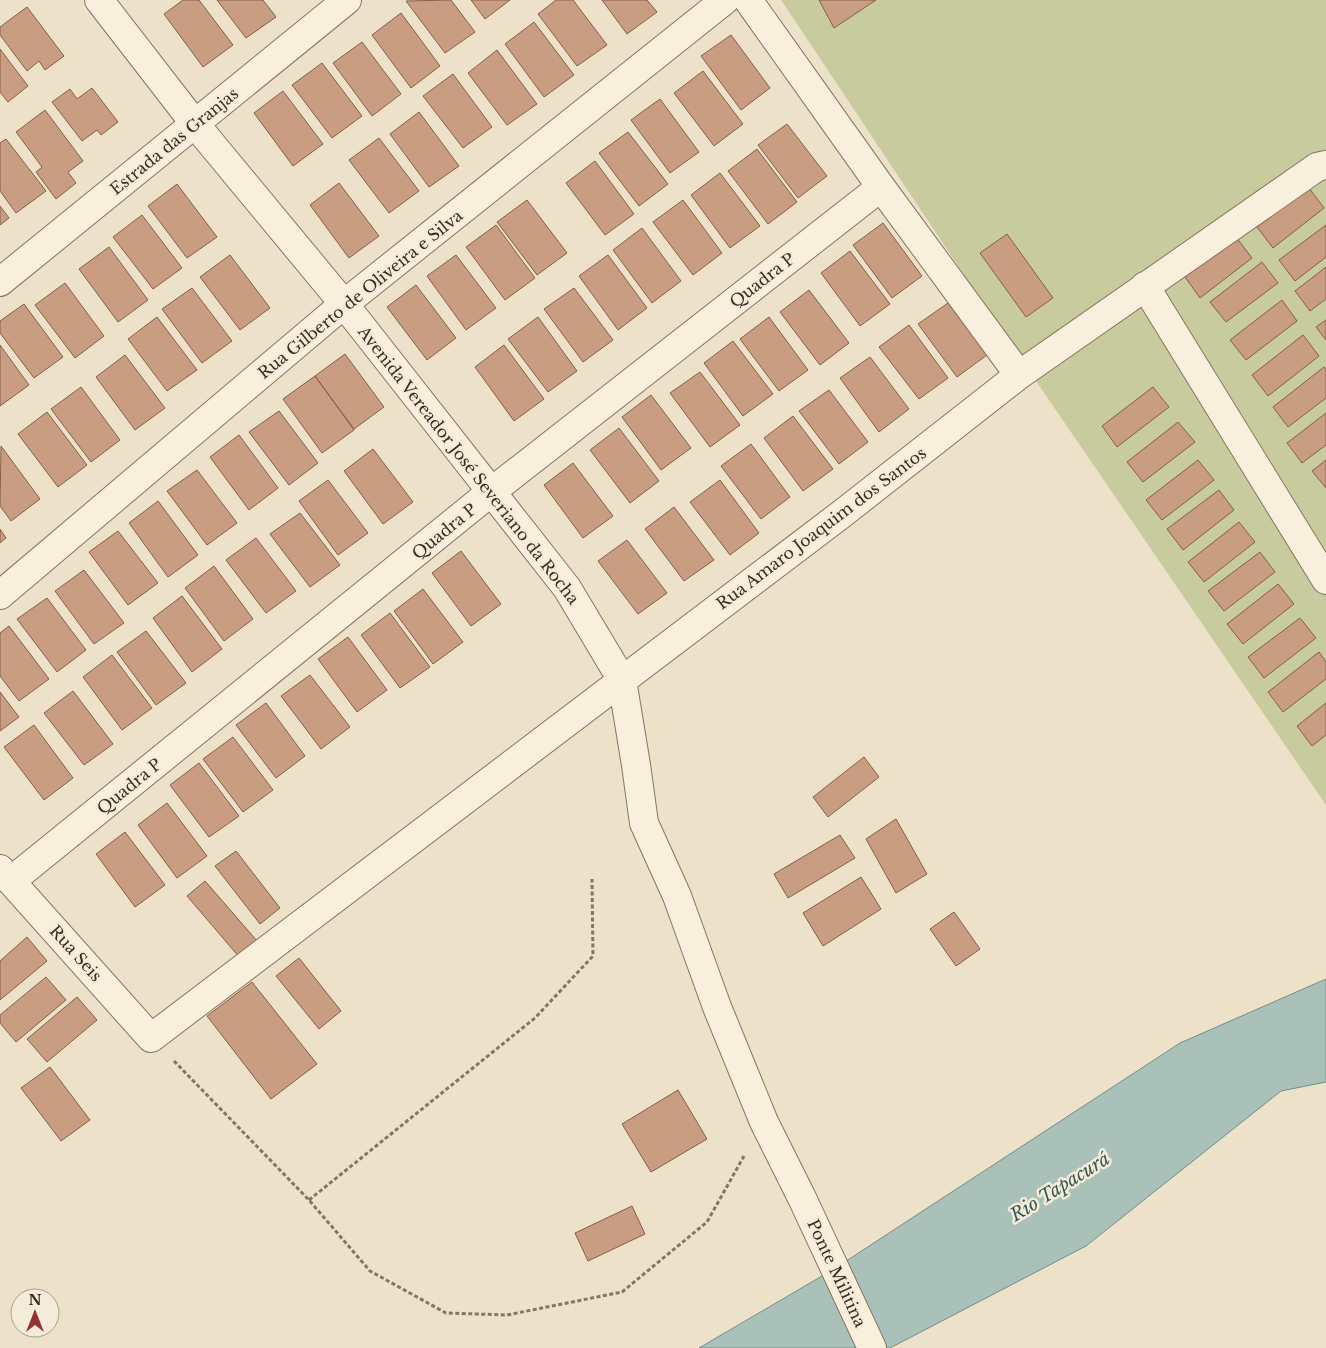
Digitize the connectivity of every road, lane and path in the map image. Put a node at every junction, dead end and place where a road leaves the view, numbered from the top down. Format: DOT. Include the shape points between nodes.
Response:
graph roads {
  1 [pos="99,0"];
  2 [pos="347,0"];
  3 [pos="725,0"];
  4 [pos="748,0"];
  5 [pos="195,124"];
  6 [pos="1326,165"];
  7 [pos="881,187"];
  8 [pos="0,282"];
  9 [pos="1145,286"];
  10 [pos="344,304"];
  11 [pos="1019,375"];
  12 [pos="491,492"];
  13 [pos="1326,580"];
  14 [pos="0,595"];
  15 [pos="622,680"];
  16 [pos="6,875"];
  17 [pos="592,879"];
  18 [pos="151,1038"];
  19 [pos="764,1122"];
  20 [pos="309,1200"];
  21 [pos="872,1348"];
  1 -- 5 [label="street, Avenida Vereador José Severiano da Rocha"];
  2 -- 5 [label="street, Estrada das Granjas"];
  3 -- 10 [label="street, Rua Gilberto de Oliveira e Silva"];
  4 -- 7 [label="street"];
  5 -- 8 [label="street, Estrada das Granjas"];
  5 -- 10 [label="street, Avenida Vereador José Severiano da Rocha"];
  6 -- 9 [label="street, Rua Amaro Joaquim dos Santos" via="1317,167"];
  7 -- 11 [label="street"];
  7 -- 12 [label="street, Quadra P"];
  9 -- 11 [label="street, Rua Amaro Joaquim dos Santos"];
  9 -- 13 [label="street"];
  10 -- 12 [label="street, Avenida Vereador José Severiano da Rocha"];
  10 -- 14 [label="street, Rua Gilberto de Oliveira e Silva"];
  11 -- 15 [label="street, Rua Amaro Joaquim dos Santos"];
  12 -- 15 [label="street, Avenida Vereador José Severiano da Rocha" via="567,588"];
  12 -- 16 [label="street, Quadra P"];
  15 -- 18 [label="street, Rua Amaro Joaquim dos Santos"];
  15 -- 19 [label="street, Ponte Militina" via="644,823 677,896 717,1007"];
  16 -- 18 [label="street, Rua Seis"];
  17 -- 20 [label="path" via="593,956 535,1018"];
  18 -- 20 [label="path"];
  19 -- 20 [label="path" via="707,1222 622,1292 507,1315 446,1313 370,1271"];
  19 -- 21 [label="street, Ponte Militina"];
}
